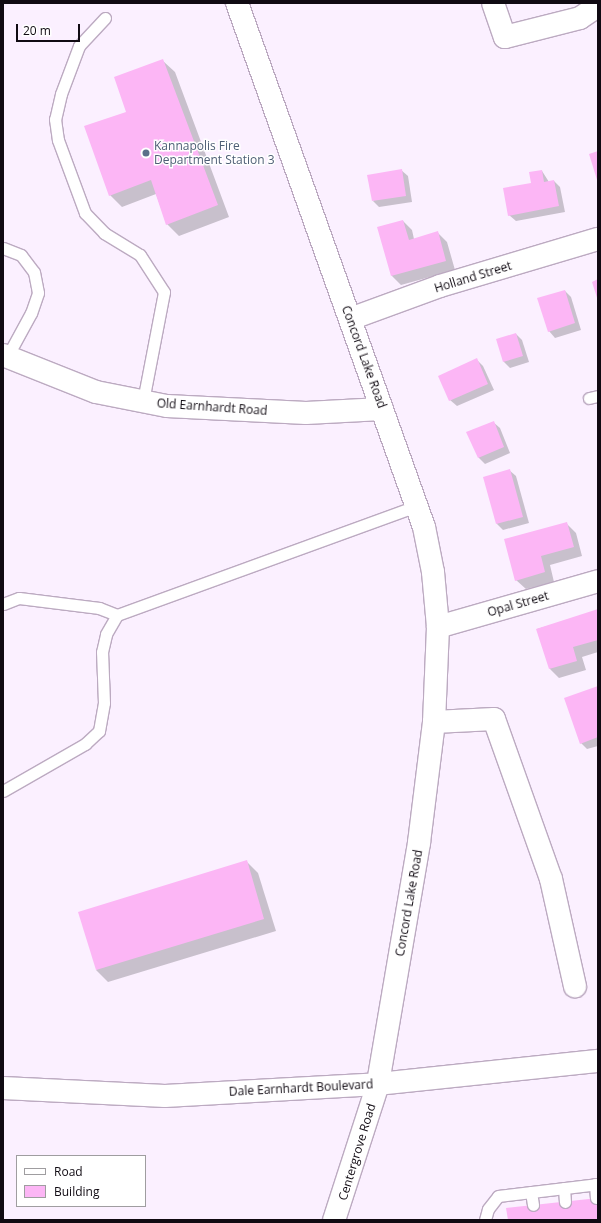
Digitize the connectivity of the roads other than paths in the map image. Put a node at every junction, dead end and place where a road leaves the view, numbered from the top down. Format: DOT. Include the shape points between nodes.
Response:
graph roads {
  1 [pos="237,3"];
  2 [pos="493,3"];
  3 [pos="598,6"];
  4 [pos="105,18"];
  5 [pos="598,239"];
  6 [pos="3,248"];
  7 [pos="350,319"];
  8 [pos="5,356"];
  9 [pos="142,401"];
  10 [pos="382,409"];
  11 [pos="417,506"];
  12 [pos="598,581"];
  13 [pos="3,604"];
  14 [pos="117,615"];
  15 [pos="438,627"];
  16 [pos="434,722"];
  17 [pos="3,791"];
  18 [pos="575,986"];
  19 [pos="598,1061"];
  20 [pos="378,1084"];
  21 [pos="3,1088"];
  22 [pos="596,1184"];
  23 [pos="564,1188"];
  24 [pos="531,1192"];
  25 [pos="596,1198"];
  26 [pos="565,1202"];
  27 [pos="533,1205"];
  28 [pos="334,1220"];
  29 [pos="485,1220"];
  1 -- 7 [label="main road, Concord Lake Road"];
  2 -- 3 [label="main road" via="505,37 580,18"];
  4 -- 9 [label="lane" via="79,46 61,94 55,119 58,140 85,213 104,233 140,255 164,292"];
  5 -- 7 [label="main road, Holland Street" via="440,286"];
  6 -- 8 [label="lane" via="21,255 34,272 38,293 31,313"];
  7 -- 10 [label="main road, Concord Lake Road"];
  8 -- 9 [label="main road, Old Earnhardt Road" via="96,392"];
  9 -- 10 [label="main road, Old Earnhardt Road" via="167,406 240,411 306,413"];
  10 -- 11 [label="main road, Concord Lake Road"];
  11 -- 14 [label="lane"];
  11 -- 15 [label="main road, Concord Lake Road" via="433,572"];
  12 -- 15 [label="main road, Opal Street"];
  13 -- 14 [label="lane" via="19,598 99,608"];
  14 -- 17 [label="lane" via="106,634 102,652 104,703 99,731 85,744"];
  15 -- 16 [label="main road, Concord Lake Road"];
  16 -- 18 [label="main road" via="494,719 551,879"];
  16 -- 20 [label="main road, Concord Lake Road" via="419,843"];
  19 -- 20 [label="main road, Dale Earnhardt Boulevard"];
  20 -- 21 [label="main road, Dale Earnhardt Boulevard" via="165,1096"];
  20 -- 28 [label="main road, Centergrove Road"];
  22 -- 23 [label="lane"];
  22 -- 25 [label="lane"];
  23 -- 24 [label="lane"];
  23 -- 26 [label="lane"];
  24 -- 27 [label="lane"];
  24 -- 29 [label="lane" via="498,1196 488,1209"];
}
